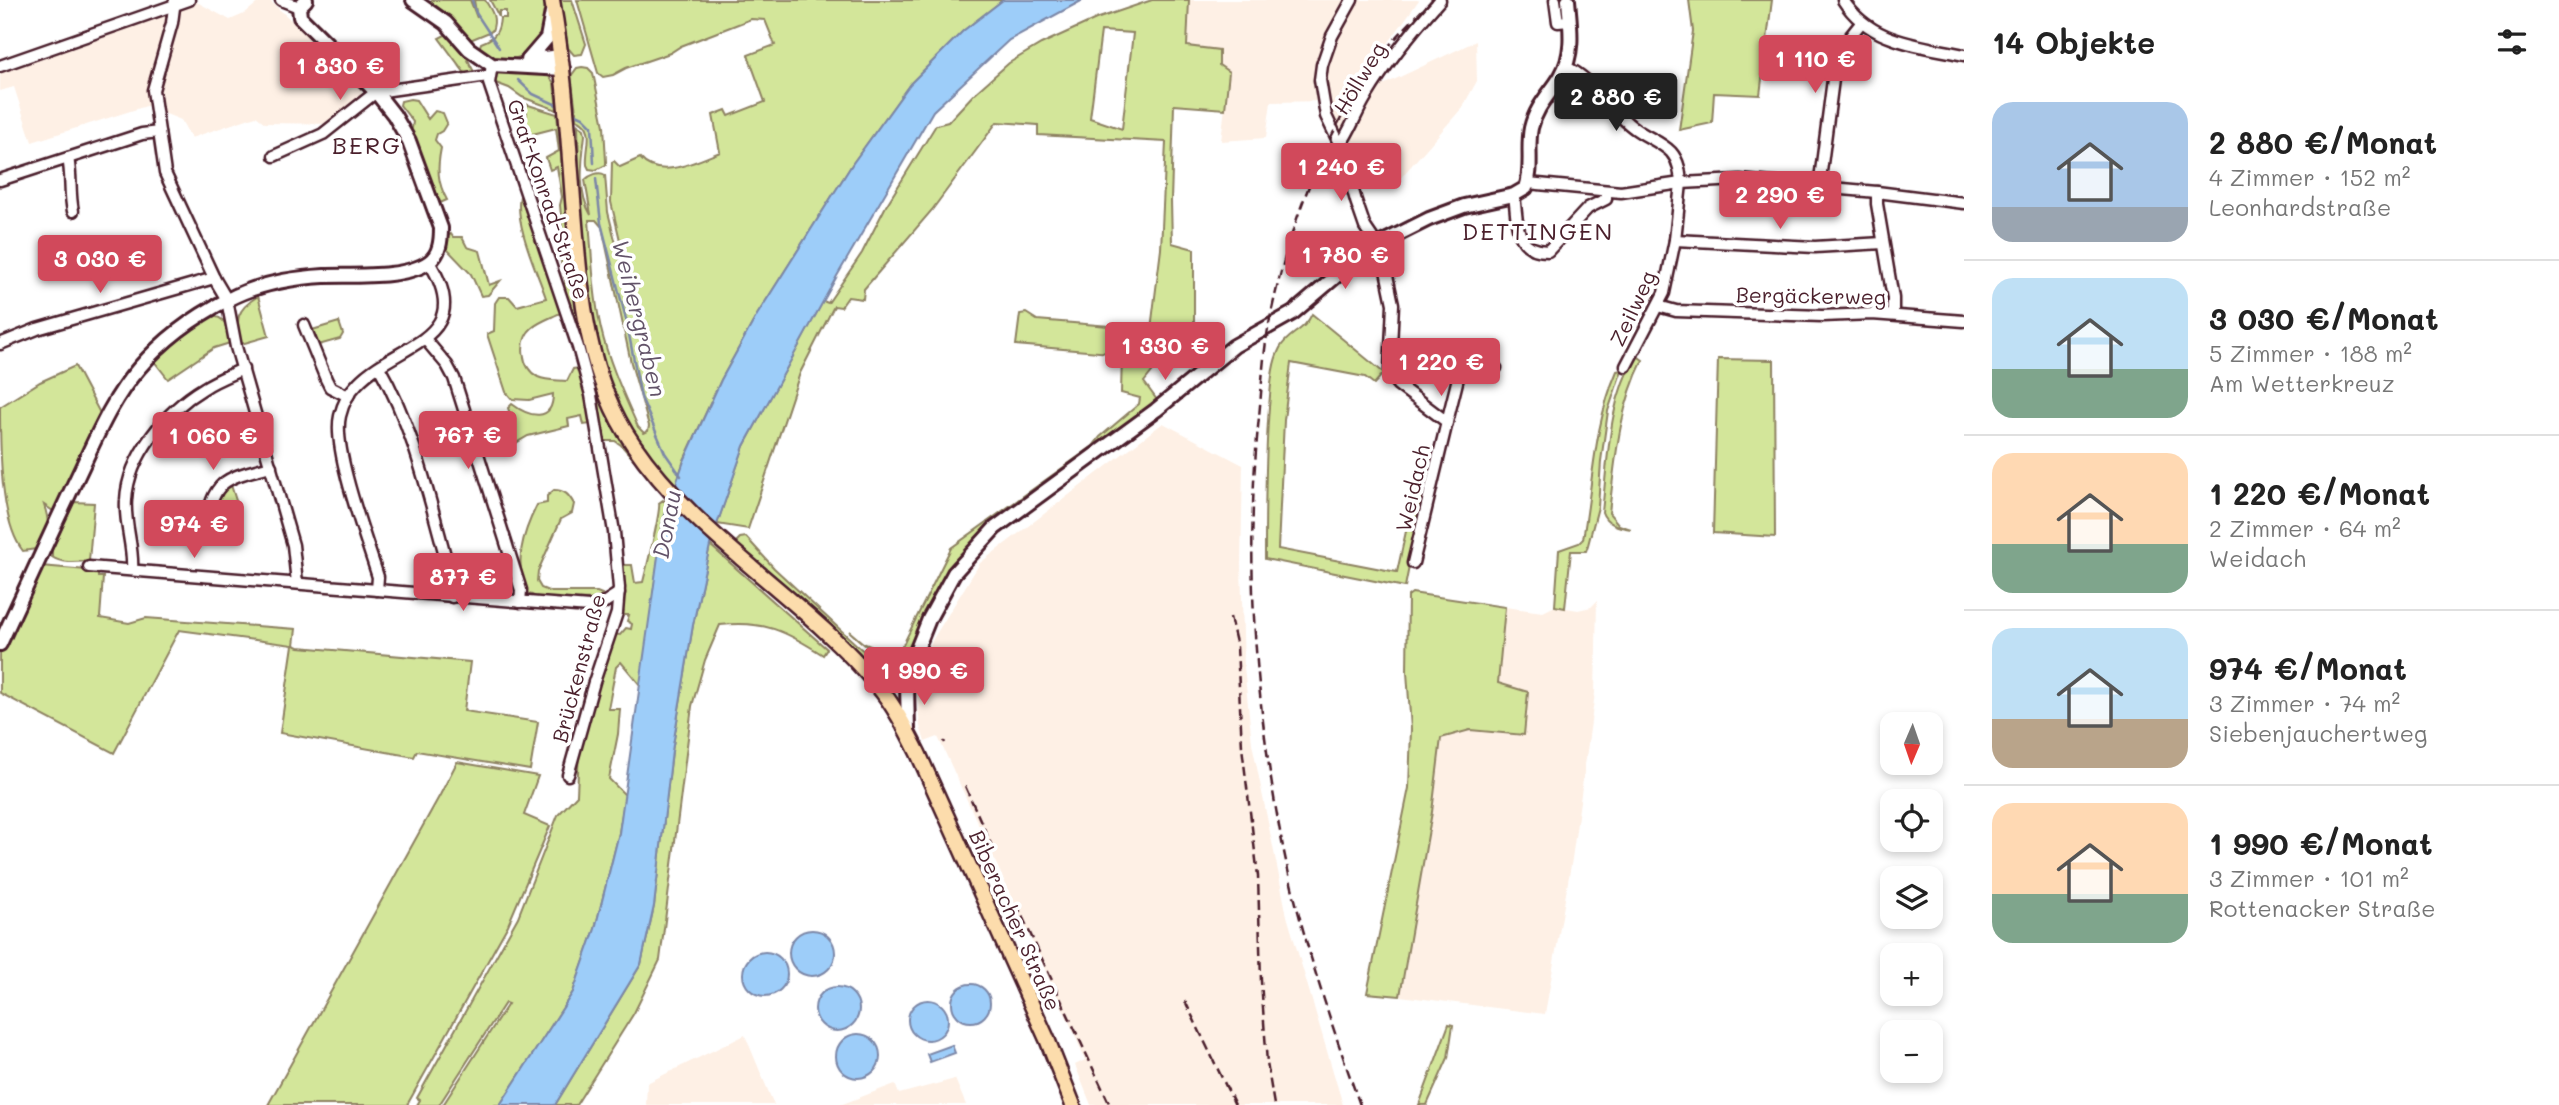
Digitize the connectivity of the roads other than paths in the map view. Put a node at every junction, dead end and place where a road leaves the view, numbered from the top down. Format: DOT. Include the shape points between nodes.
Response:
graph roads {
  1 [pos="190,0"];
  2 [pos="281,0"];
  3 [pos="413,0"];
  4 [pos="1352,0"];
  5 [pos="1440,0"];
  6 [pos="1555,0"];
  7 [pos="1567,0"];
  8 [pos="1843,0"];
  9 [pos="553,2"];
  10 [pos="175,3"];
  11 [pos="303,4"];
  12 [pos="1569,21"];
  13 [pos="1861,23"];
  14 [pos="1964,55"];
  15 [pos="529,59"];
  16 [pos="562,62"];
  17 [pos="0,66"];
  18 [pos="511,66"];
  19 [pos="1565,67"];
  20 [pos="490,71"];
  21 [pos="376,92"];
  22 [pos="159,132"];
  23 [pos="1340,145"];
  24 [pos="274,156"];
  25 [pos="68,158"];
  26 [pos="0,180"];
  27 [pos="1528,183"];
  28 [pos="1681,183"];
  29 [pos="1819,187"];
  30 [pos="1606,192"];
  31 [pos="1877,192"];
  32 [pos="1514,195"];
  33 [pos="1964,203"];
  34 [pos="73,211"];
  35 [pos="1675,240"];
  36 [pos="1883,243"];
  37 [pos="1377,245"];
  38 [pos="429,262"];
  39 [pos="214,278"];
  40 [pos="227,300"];
  41 [pos="1658,306"];
  42 [pos="1893,315"];
  43 [pos="1964,321"];
  44 [pos="304,325"];
  45 [pos="425,339"];
  46 [pos="0,344"];
  47 [pos="1626,366"];
  48 [pos="379,367"];
  49 [pos="1496,368"];
  50 [pos="243,369"];
  51 [pos="348,396"];
  52 [pos="1447,422"];
  53 [pos="600,446"];
  54 [pos="271,466"];
  55 [pos="206,526"];
  56 [pos="1413,563"];
  57 [pos="89,567"];
  58 [pos="132,570"];
  59 [pos="297,583"];
  60 [pos="377,590"];
  61 [pos="619,593"];
  62 [pos="452,597"];
  63 [pos="520,602"];
  64 [pos="0,644"];
  65 [pos="912,664"];
  66 [pos="907,683"];
  67 [pos="882,692"];
  68 [pos="908,732"];
  69 [pos="568,775"];
  70 [pos="1073,1105"];
  1 -- 10 [label="street"];
  2 -- 11 [label="street"];
  3 -- 20 [label="street" via="446,23"];
  4 -- 23 [label="street, Höllweg" via="1332,36 1320,79 1326,116"];
  5 -- 23 [label="street, Höllweg" via="1372,87"];
  6 -- 12 [label="street" via="1558,22"];
  7 -- 12 [label="street"];
  8 -- 13 [label="street"];
  9 -- 15 [label="street" via="547,38"];
  9 -- 16 [label="main road, Biberacher Straße"];
  10 -- 17 [label="street"];
  10 -- 22 [label="street" via="154,79"];
  11 -- 21 [label="street" via="300,18"];
  12 -- 19 [label="street" via="1571,46"];
  13 -- 14 [label="street" via="1904,43"];
  13 -- 29 [label="street" via="1844,43 1835,64"];
  15 -- 16 [label="street"];
  15 -- 18 [label="street"];
  16 -- 18 [label="street"];
  16 -- 67 [label="main road, Biberacher Straße" via="583,302 598,372 611,405 667,489 839,644"];
  18 -- 20 [label="street"];
  19 -- 27 [label="street" via="1532,125"];
  19 -- 28 [label="street" via="1632,127 1670,152 1677,160"];
  20 -- 21 [label="street"];
  20 -- 53 [label="street, Graf-Konrad-Straße" via="570,318"];
  21 -- 24 [label="street" via="323,134"];
  21 -- 38 [label="street" via="409,141 441,228 438,252"];
  22 -- 25 [label="street"];
  22 -- 39 [label="street" via="166,180"];
  23 -- 37 [label="street, Höllweg" via="1365,227"];
  25 -- 26 [label="street"];
  25 -- 34 [label="street"];
  27 -- 30 [label="street"];
  27 -- 32 [label="street"];
  28 -- 29 [label="street" via="1740,180"];
  28 -- 30 [label="street"];
  28 -- 35 [label="street, Zeilweg"];
  29 -- 31 [label="street"];
  30 -- 32 [label="street" via="1606,199 1588,208 1548,251 1524,243"];
  31 -- 33 [label="street"];
  31 -- 36 [label="street"];
  32 -- 37 [label="street" via="1464,206"];
  35 -- 36 [label="street" via="1815,247"];
  35 -- 41 [label="street, Zeilweg" via="1670,275"];
  36 -- 42 [label="street"];
  37 -- 52 [label="street, Weidach" via="1393,304 1392,378"];
  37 -- 65 [label="street" via="1293,313 1234,346 1156,410 995,528 967,556 942,593"];
  38 -- 40 [label="street" via="394,273 283,281"];
  38 -- 45 [label="street" via="442,283 444,305"];
  39 -- 40 [label="street"];
  39 -- 46 [label="street"];
  40 -- 50 [label="street"];
  40 -- 64 [label="street" via="171,336 117,398"];
  41 -- 42 [label="street, Bergäckerweg" via="1676,311"];
  41 -- 47 [label="street, Zeilweg"];
  42 -- 43 [label="street, Bergäckerweg"];
  44 -- 51 [label="street" via="329,384"];
  45 -- 48 [label="street"];
  45 -- 63 [label="street" via="454,378 521,590"];
  48 -- 51 [label="street"];
  48 -- 62 [label="street" via="415,454 453,584"];
  49 -- 52 [label="street, Weidach" via="1461,366"];
  50 -- 54 [label="street"];
  50 -- 58 [label="street" via="201,389 160,425 146,445 125,499"];
  51 -- 60 [label="street" via="340,419 341,450 378,577"];
  52 -- 56 [label="street, Weidach"];
  53 -- 61 [label="street, Brückenstraße"];
  54 -- 55 [label="street" via="232,477 219,486"];
  54 -- 59 [label="street" via="293,545"];
  57 -- 58 [label="street"];
  58 -- 59 [label="street"];
  59 -- 60 [label="street"];
  60 -- 62 [label="street"];
  61 -- 63 [label="street" via="589,607"];
  61 -- 69 [label="street, Brückenstraße"];
  62 -- 63 [label="street"];
  65 -- 66 [label="street"];
  65 -- 67 [label="street"];
  66 -- 67 [label="street" via="895,693"];
  66 -- 68 [label="street"];
  67 -- 68 [label="main road, Biberacher Straße"];
  68 -- 70 [label="main road, Biberacher Straße"];
}
